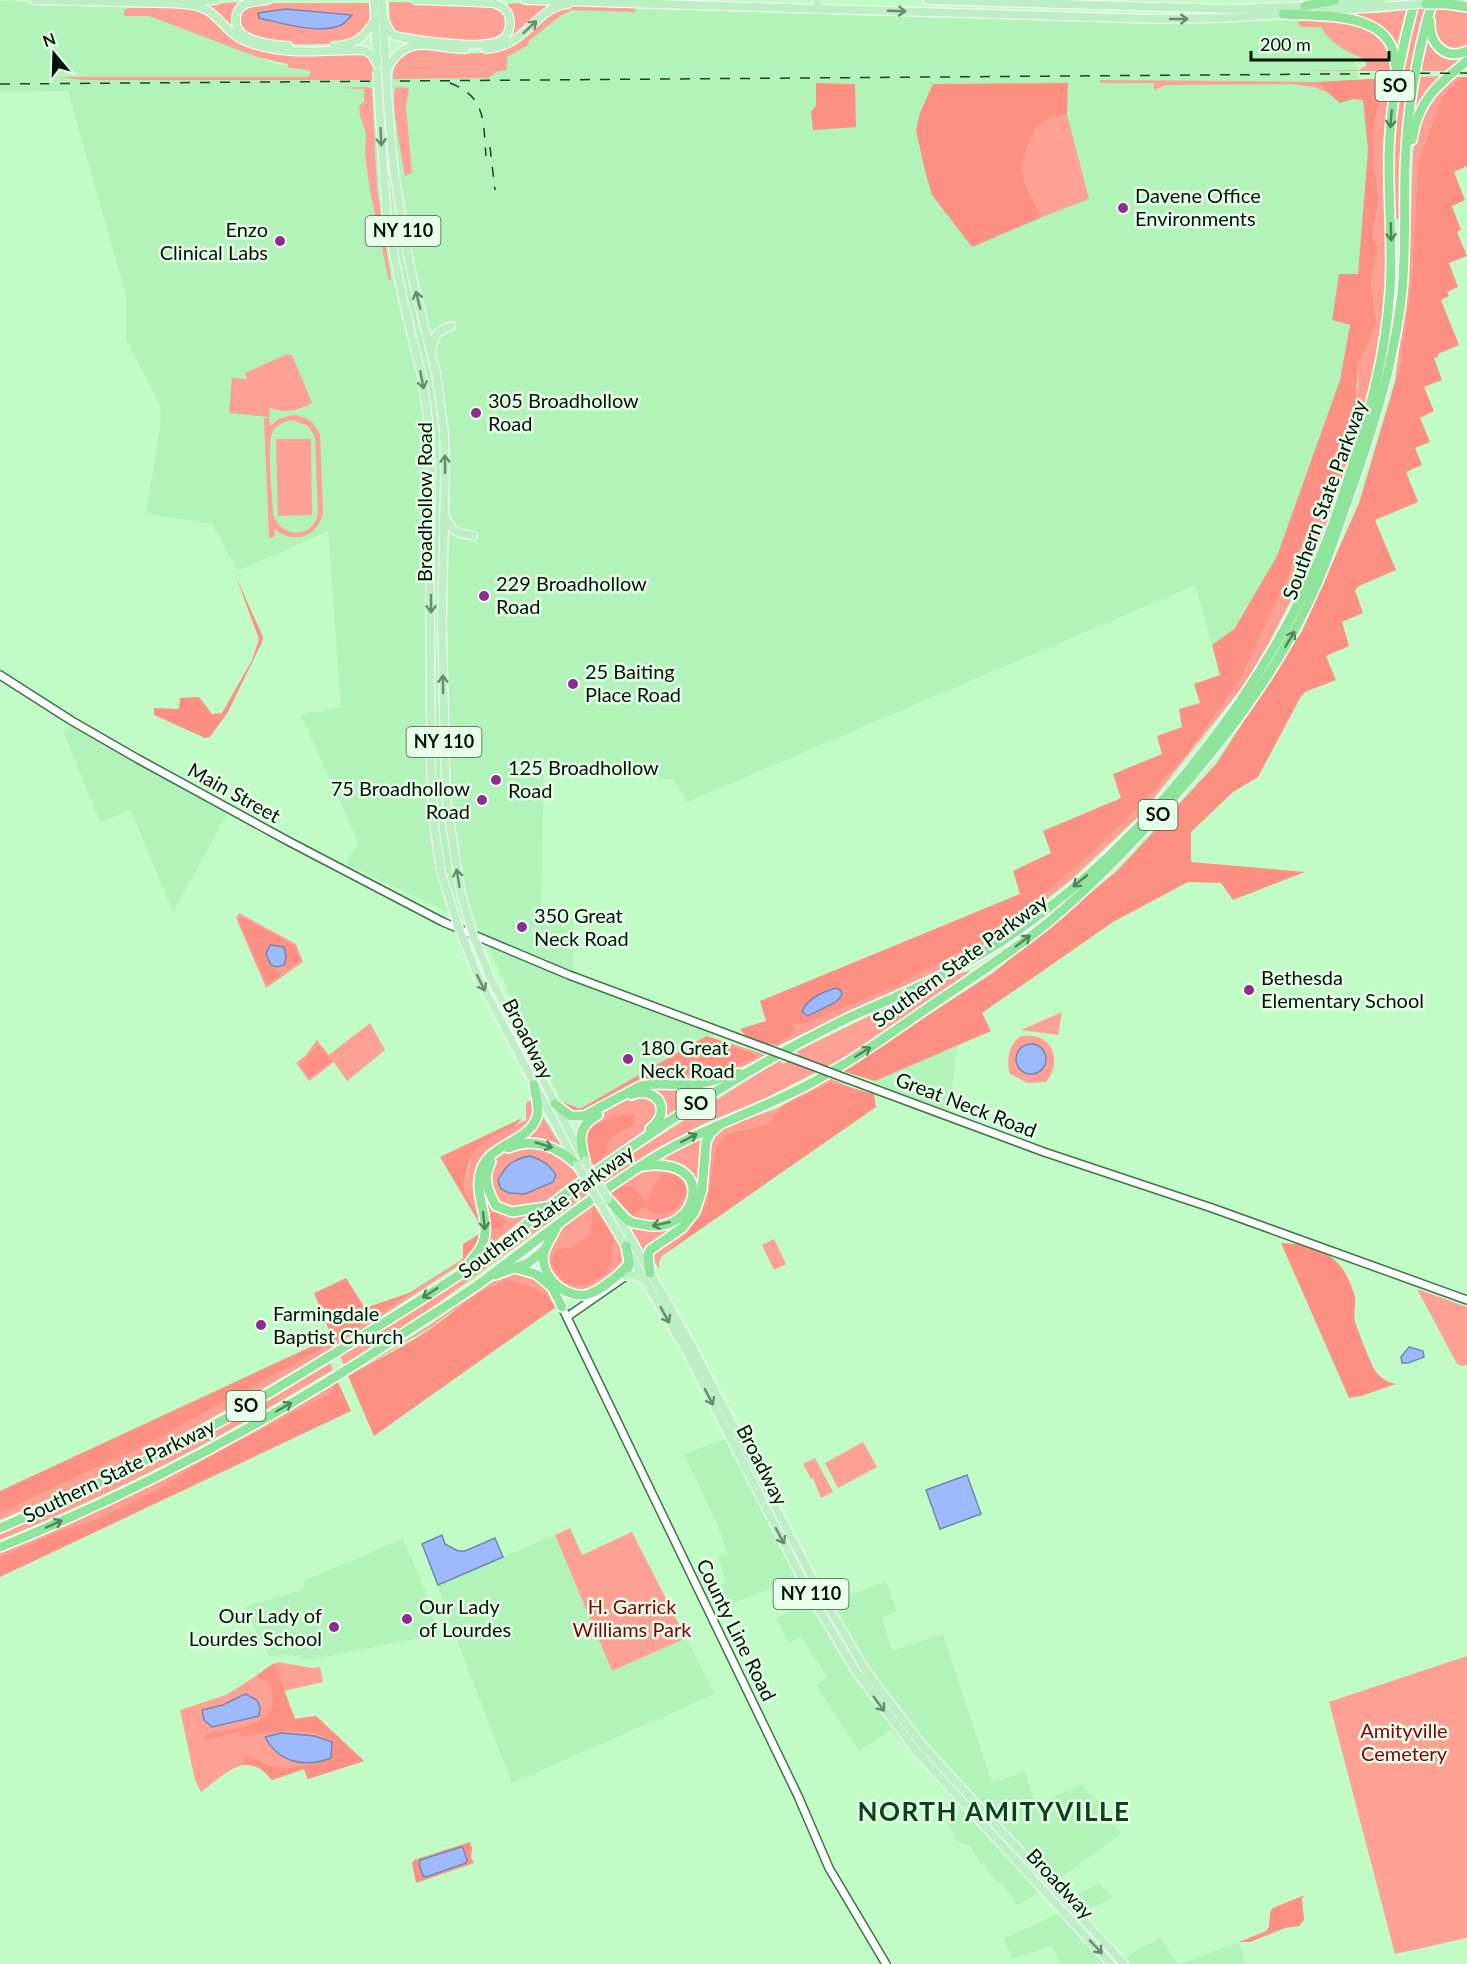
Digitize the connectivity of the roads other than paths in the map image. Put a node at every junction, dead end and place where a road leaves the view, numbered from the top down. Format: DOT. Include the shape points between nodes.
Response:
graph roads {
  1 [pos="34,0"];
  2 [pos="44,0"];
  3 [pos="217,0"];
  4 [pos="268,0"];
  5 [pos="416,0"];
  6 [pos="525,0"];
  7 [pos="817,0"];
  8 [pos="927,0"];
  9 [pos="1335,0"];
  10 [pos="1382,0"];
  11 [pos="1415,0"];
  12 [pos="1460,0"];
  13 [pos="378,2"];
  14 [pos="591,2"];
  15 [pos="156,3"];
  16 [pos="1446,3"];
  17 [pos="1429,4"];
  18 [pos="1148,6"];
  19 [pos="1305,6"];
  20 [pos="1467,7"];
  21 [pos="818,9"];
  22 [pos="1283,14"];
  23 [pos="1078,16"];
  24 [pos="383,17"];
  25 [pos="375,20"];
  26 [pos="1467,51"];
  27 [pos="1467,61"];
  28 [pos="380,69"];
  29 [pos="1397,73"];
  30 [pos="1405,174"];
  31 [pos="451,326"];
  32 [pos="432,357"];
  33 [pos="444,512"];
  34 [pos="474,536"];
  35 [pos="0,675"];
  36 [pos="459,929"];
  37 [pos="473,935"];
  38 [pos="756,1068"];
  39 [pos="534,1085"];
  40 [pos="555,1104"];
  41 [pos="722,1122"];
  42 [pos="638,1142"];
  43 [pos="581,1163"];
  44 [pos="638,1167"];
  45 [pos="604,1201"];
  46 [pos="550,1205"];
  47 [pos="558,1225"];
  48 [pos="626,1246"];
  49 [pos="545,1249"];
  50 [pos="629,1263"];
  51 [pos="515,1268"];
  52 [pos="462,1272"];
  53 [pos="626,1276"];
  54 [pos="648,1277"];
  55 [pos="485,1280"];
  56 [pos="553,1289"];
  57 [pos="595,1298"];
  58 [pos="1467,1300"];
  59 [pos="562,1307"];
  60 [pos="567,1317"];
  61 [pos="743,1443"];
  62 [pos="735,1447"];
  63 [pos="0,1528"];
  64 [pos="0,1547"];
  65 [pos="919,1748"];
  66 [pos="1000,1843"];
  67 [pos="1029,1861"];
  68 [pos="1023,1868"];
  69 [pos="1049,1883"];
  70 [pos="886,1964"];
  71 [pos="1112,1964"];
  72 [pos="1124,1964"];
  1 -- 2 [label="main road"];
  2 -- 15 [label="main road"];
  3 -- 15 [label="main road"];
  4 -- 25 [label="main road" via="248,3 239,10 236,23 243,34 286,46 345,45 361,39"];
  5 -- 24 [label="main road" via="497,4 508,13 509,28 496,43 459,44 395,36"];
  6 -- 14 [label="main road"];
  7 -- 21 [label="main road"];
  8 -- 18 [label="main road"];
  9 -- 19 [label="highway"];
  10 -- 19 [label="main road"];
  11 -- 29 [label="highway, Southern State Parkway / SO"];
  12 -- 16 [label="main road"];
  13 -- 24 [label="main road, Broadhollow Road / NY 110"];
  13 -- 25 [label="main road, Broadhollow Road / NY 110"];
  14 -- 21 [label="main road"];
  28 -- 14 [label="main road, one-way" via="408,46 497,48 517,39 555,7"];
  15 -- 28 [label="main road" via="202,8 237,37 261,46 304,52 363,50 371,54"];
  16 -- 17 [label="highway, bridge"];
  16 -- 20 [label="highway"];
  17 -- 22 [label="main road, bridge"];
  17 -- 26 [label="highway" via="1430,33 1435,45 1451,54"];
  17 -- 30 [label="highway, Southern State Parkway / SO" via="1412,91"];
  18 -- 19 [label="main road"];
  18 -- 23 [label="main road" via="1140,13"];
  21 -- 23 [label="main road, one-way"];
  23 -- 22 [label="main road, one-way" via="1193,19"];
  22 -- 29 [label="highway" via="1339,18 1375,27 1391,45"];
  24 -- 28 [label="main road, Broadhollow Road / NY 110"];
  25 -- 28 [label="main road, Broadhollow Road / NY 110"];
  27 -- 30 [label="highway" via="1438,84 1420,108"];
  32 -- 28 [label="main road, Broadhollow Road / NY 110, one-way, bridge" via="403,230"];
  28 -- 36 [label="main road, Broadhollow Road / NY 110, one-way, bridge" via="388,228 422,377 429,426 431,780 441,872"];
  29 -- 38 [label="highway, Southern State Parkway / SO, one-way" via="1389,157 1391,283 1376,382 1354,463 1315,568 1283,632 1242,698 1137,827 1098,866 1036,916 961,966 817,1034"];
  41 -- 30 [label="highway, Southern State Parkway / SO, one-way" via="843,1065 985,970 1048,922 1104,873 1194,774 1246,706 1293,636 1318,583 1365,453 1387,376 1401,300"];
  31 -- 32 [label="main road" via="435,334"];
  33 -- 32 [label="main road, Broadhollow Road / NY 110, one-way" via="444,432"];
  33 -- 34 [label="main road" via="452,529"];
  37 -- 33 [label="main road, Broadhollow Road / NY 110, one-way" via="461,894 446,798"];
  35 -- 36 [label="main road, Main Street" via="72,721 288,841"];
  36 -- 37 [label="main road, Great Neck Road"];
  36 -- 39 [label="main road, Broadway / NY 110, one-way" via="479,979"];
  37 -- 40 [label="main road, Broadway / NY 110" via="490,977"];
  37 -- 58 [label="main road, Great Neck Road, bridge" via="569,975 1044,1152"];
  38 -- 40 [label="highway" via="697,1085 640,1086 584,1116 571,1116"];
  38 -- 42 [label="highway, Southern State Parkway / SO"];
  39 -- 43 [label="main road, Broadway / NY 110"];
  39 -- 52 [label="highway, one-way" via="537,1118 523,1133 497,1149 480,1171 478,1184 485,1232 478,1252"];
  40 -- 43 [label="main road, Broadway / NY 110"];
  44 -- 41 [label="highway, Southern State Parkway / SO, one-way"];
  41 -- 54 [label="highway" via="706,1142 700,1202 682,1228 650,1250"];
  42 -- 43 [label="highway" via="662,1112 657,1099 645,1092 629,1096 586,1123 580,1140"];
  42 -- 46 [label="highway, Southern State Parkway / SO"];
  43 -- 45 [label="main road, Broadway / NY 110, bridge"];
  46 -- 43 [label="highway, one-way" via="512,1212 496,1206 486,1181 493,1158 514,1145 539,1142"];
  44 -- 45 [label="highway, one-way" via="677,1167 692,1183 690,1207 673,1221 654,1227 632,1222"];
  44 -- 47 [label="highway, Southern State Parkway / SO"];
  45 -- 48 [label="main road, Broadway / NY 110"];
  45 -- 54 [label="main road, Broadway / NY 110"];
  46 -- 52 [label="highway, Southern State Parkway / SO"];
  47 -- 49 [label="highway"];
  47 -- 55 [label="highway, Southern State Parkway / SO"];
  48 -- 50 [label="highway"];
  48 -- 54 [label="main road, Broadway / NY 110"];
  49 -- 50 [label="highway" via="550,1278 571,1294 592,1293 623,1272"];
  49 -- 51 [label="highway"];
  50 -- 53 [label="highway"];
  51 -- 55 [label="highway"];
  51 -- 56 [label="highway" via="536,1274"];
  52 -- 63 [label="highway, Southern State Parkway / SO, one-way" via="222,1420 121,1473"];
  53 -- 54 [label="main road"];
  53 -- 57 [label="main road"];
  54 -- 61 [label="main road, Broadway / NY 110" via="687,1337"];
  54 -- 62 [label="main road, Broadway / NY 110, one-way"];
  64 -- 55 [label="highway, Southern State Parkway / SO, one-way" via="120,1494 240,1432"];
  56 -- 57 [label="highway" via="578,1300"];
  56 -- 59 [label="highway"];
  57 -- 60 [label="main road"];
  59 -- 60 [label="main road, County Line Road"];
  60 -- 70 [label="main road, County Line Road" via="829,1868"];
  61 -- 62 [label="main road"];
  61 -- 65 [label="main road, Broadway / NY 110" via="843,1633"];
  62 -- 65 [label="main road, Broadway / NY 110, one-way" via="830,1630 879,1705"];
  65 -- 66 [label="main road, Broadway / NY 110"];
  65 -- 67 [label="main road, Broadway / NY 110"];
  66 -- 67 [label="main road" via="1023,1862"];
  66 -- 68 [label="main road, Broadway / NY 110"];
  67 -- 69 [label="main road, Broadway / NY 110"];
  68 -- 69 [label="main road" via="1031,1868"];
  68 -- 71 [label="main road, Broadway / NY 110, one-way"];
  69 -- 72 [label="main road, Broadway / NY 110"];
}
